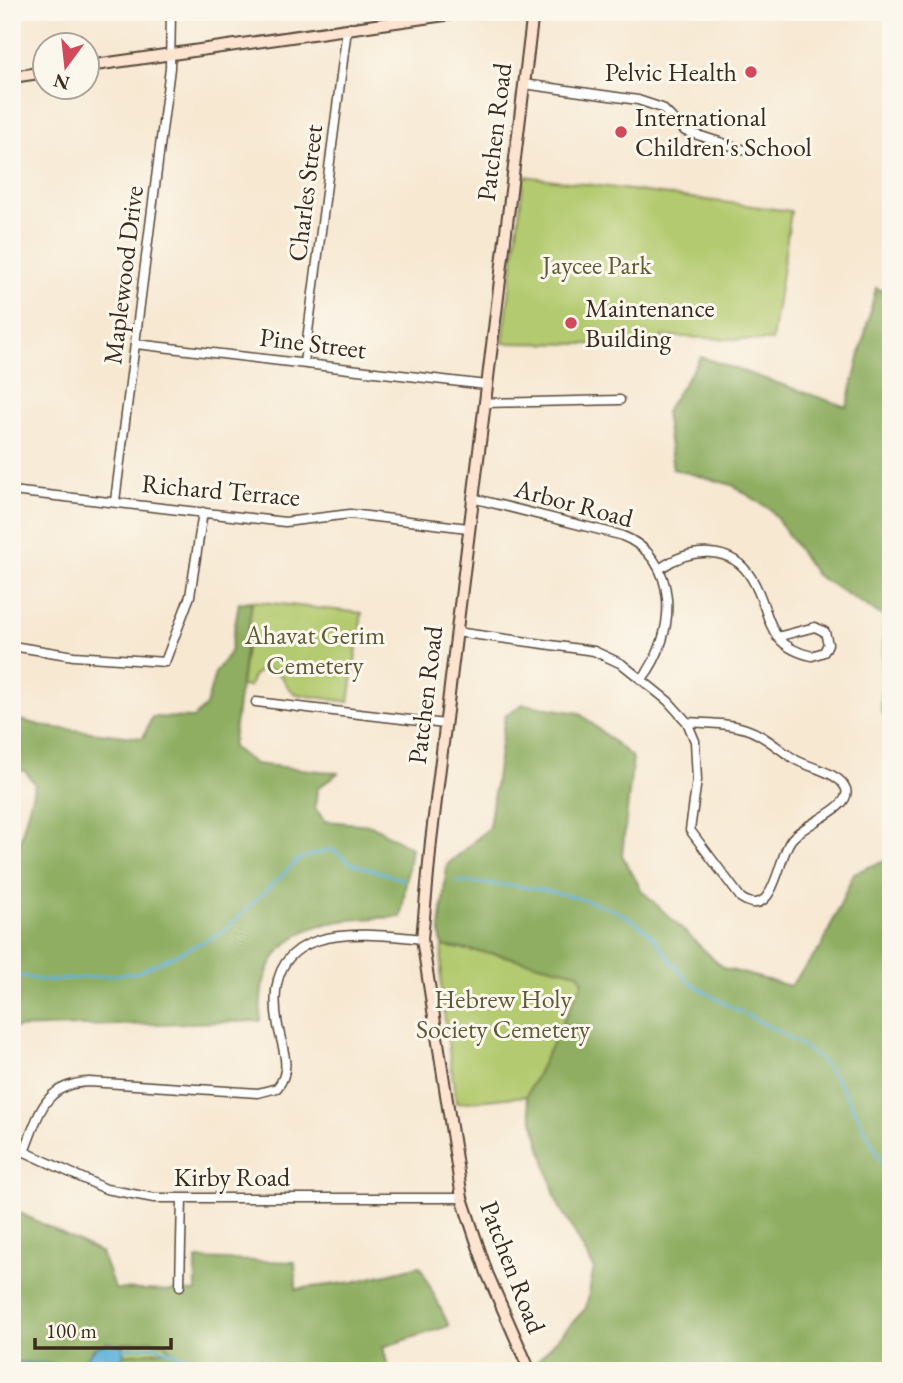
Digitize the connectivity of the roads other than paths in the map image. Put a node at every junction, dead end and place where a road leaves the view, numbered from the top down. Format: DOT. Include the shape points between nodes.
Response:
graph roads {
  1 [pos="171,12"];
  2 [pos="466,12"];
  3 [pos="533,12"];
  4 [pos="348,29"];
  5 [pos="171,54"];
  6 [pos="102,64"];
  7 [pos="32,74"];
  8 [pos="12,77"];
  9 [pos="524,84"];
  10 [pos="751,152"];
  11 [pos="12,191"];
  12 [pos="12,214"];
  13 [pos="136,344"];
  14 [pos="304,363"];
  15 [pos="486,385"];
  16 [pos="620,400"];
  17 [pos="484,403"];
  18 [pos="12,491"];
  19 [pos="472,498"];
  20 [pos="115,501"];
  21 [pos="203,512"];
  22 [pos="468,528"];
  23 [pos="661,568"];
  24 [pos="456,632"];
  25 [pos="776,636"];
  26 [pos="12,646"];
  27 [pos="642,679"];
  28 [pos="256,702"];
  29 [pos="687,722"];
  30 [pos="445,724"];
  31 [pos="422,939"];
  32 [pos="12,1146"];
  33 [pos="24,1152"];
  34 [pos="182,1198"];
  35 [pos="462,1198"];
  36 [pos="180,1286"];
  37 [pos="530,1371"];
  1 -- 5 [label="street, Maplewood Drive"];
  2 -- 4 [label="street"];
  3 -- 9 [label="street, Patchen Road"];
  4 -- 5 [label="street"];
  4 -- 14 [label="street, Charles Street"];
  5 -- 6 [label="street"];
  5 -- 13 [label="street, Maplewood Drive"];
  7 -- 8 [label="street"];
  9 -- 10 [label="street" via="638,100 662,108 685,131"];
  9 -- 15 [label="street, Patchen Road"];
  11 -- 12 [label="street"];
  13 -- 14 [label="street, Pine Street"];
  13 -- 20 [label="street, Maplewood Drive"];
  14 -- 15 [label="street, Pine Street"];
  15 -- 17 [label="street, Patchen Road"];
  16 -- 17 [label="street"];
  17 -- 19 [label="street, Patchen Road"];
  18 -- 20 [label="street, Richard Terrace"];
  19 -- 22 [label="street, Patchen Road"];
  19 -- 23 [label="street, Arbor Road" via="630,539 647,549"];
  20 -- 21 [label="street, Richard Terrace"];
  21 -- 22 [label="street, Richard Terrace" via="285,522 350,514"];
  21 -- 26 [label="street" via="190,596 165,662"];
  22 -- 24 [label="street, Patchen Road"];
  23 -- 25 [label="street" via="690,553 716,554 733,561 753,580"];
  23 -- 27 [label="street" via="667,600 663,639 656,661"];
  24 -- 27 [label="street" via="594,651"];
  24 -- 30 [label="street, Patchen Road"];
  25 -- 25 [label="street" via="812,656 824,652 828,644 825,632 815,626"];
  27 -- 29 [label="street"];
  28 -- 30 [label="street"];
  29 -- 29 [label="street" via="697,762 690,830 741,898 761,902 772,892 790,841 803,827 841,808 845,788 835,777 797,760 750,730"];
  30 -- 31 [label="street, Patchen Road"];
  31 -- 33 [label="street" via="338,936 313,941 292,954 281,969 275,990 286,1071 277,1088 258,1093 67,1084 47,1100"];
  31 -- 35 [label="street, Patchen Road"];
  32 -- 33 [label="street, Kirby Road"];
  33 -- 34 [label="street, Kirby Road" via="106,1189"];
  34 -- 35 [label="street, Kirby Road"];
  34 -- 36 [label="street"];
  35 -- 37 [label="street, Patchen Road" via="487,1273"];
}
